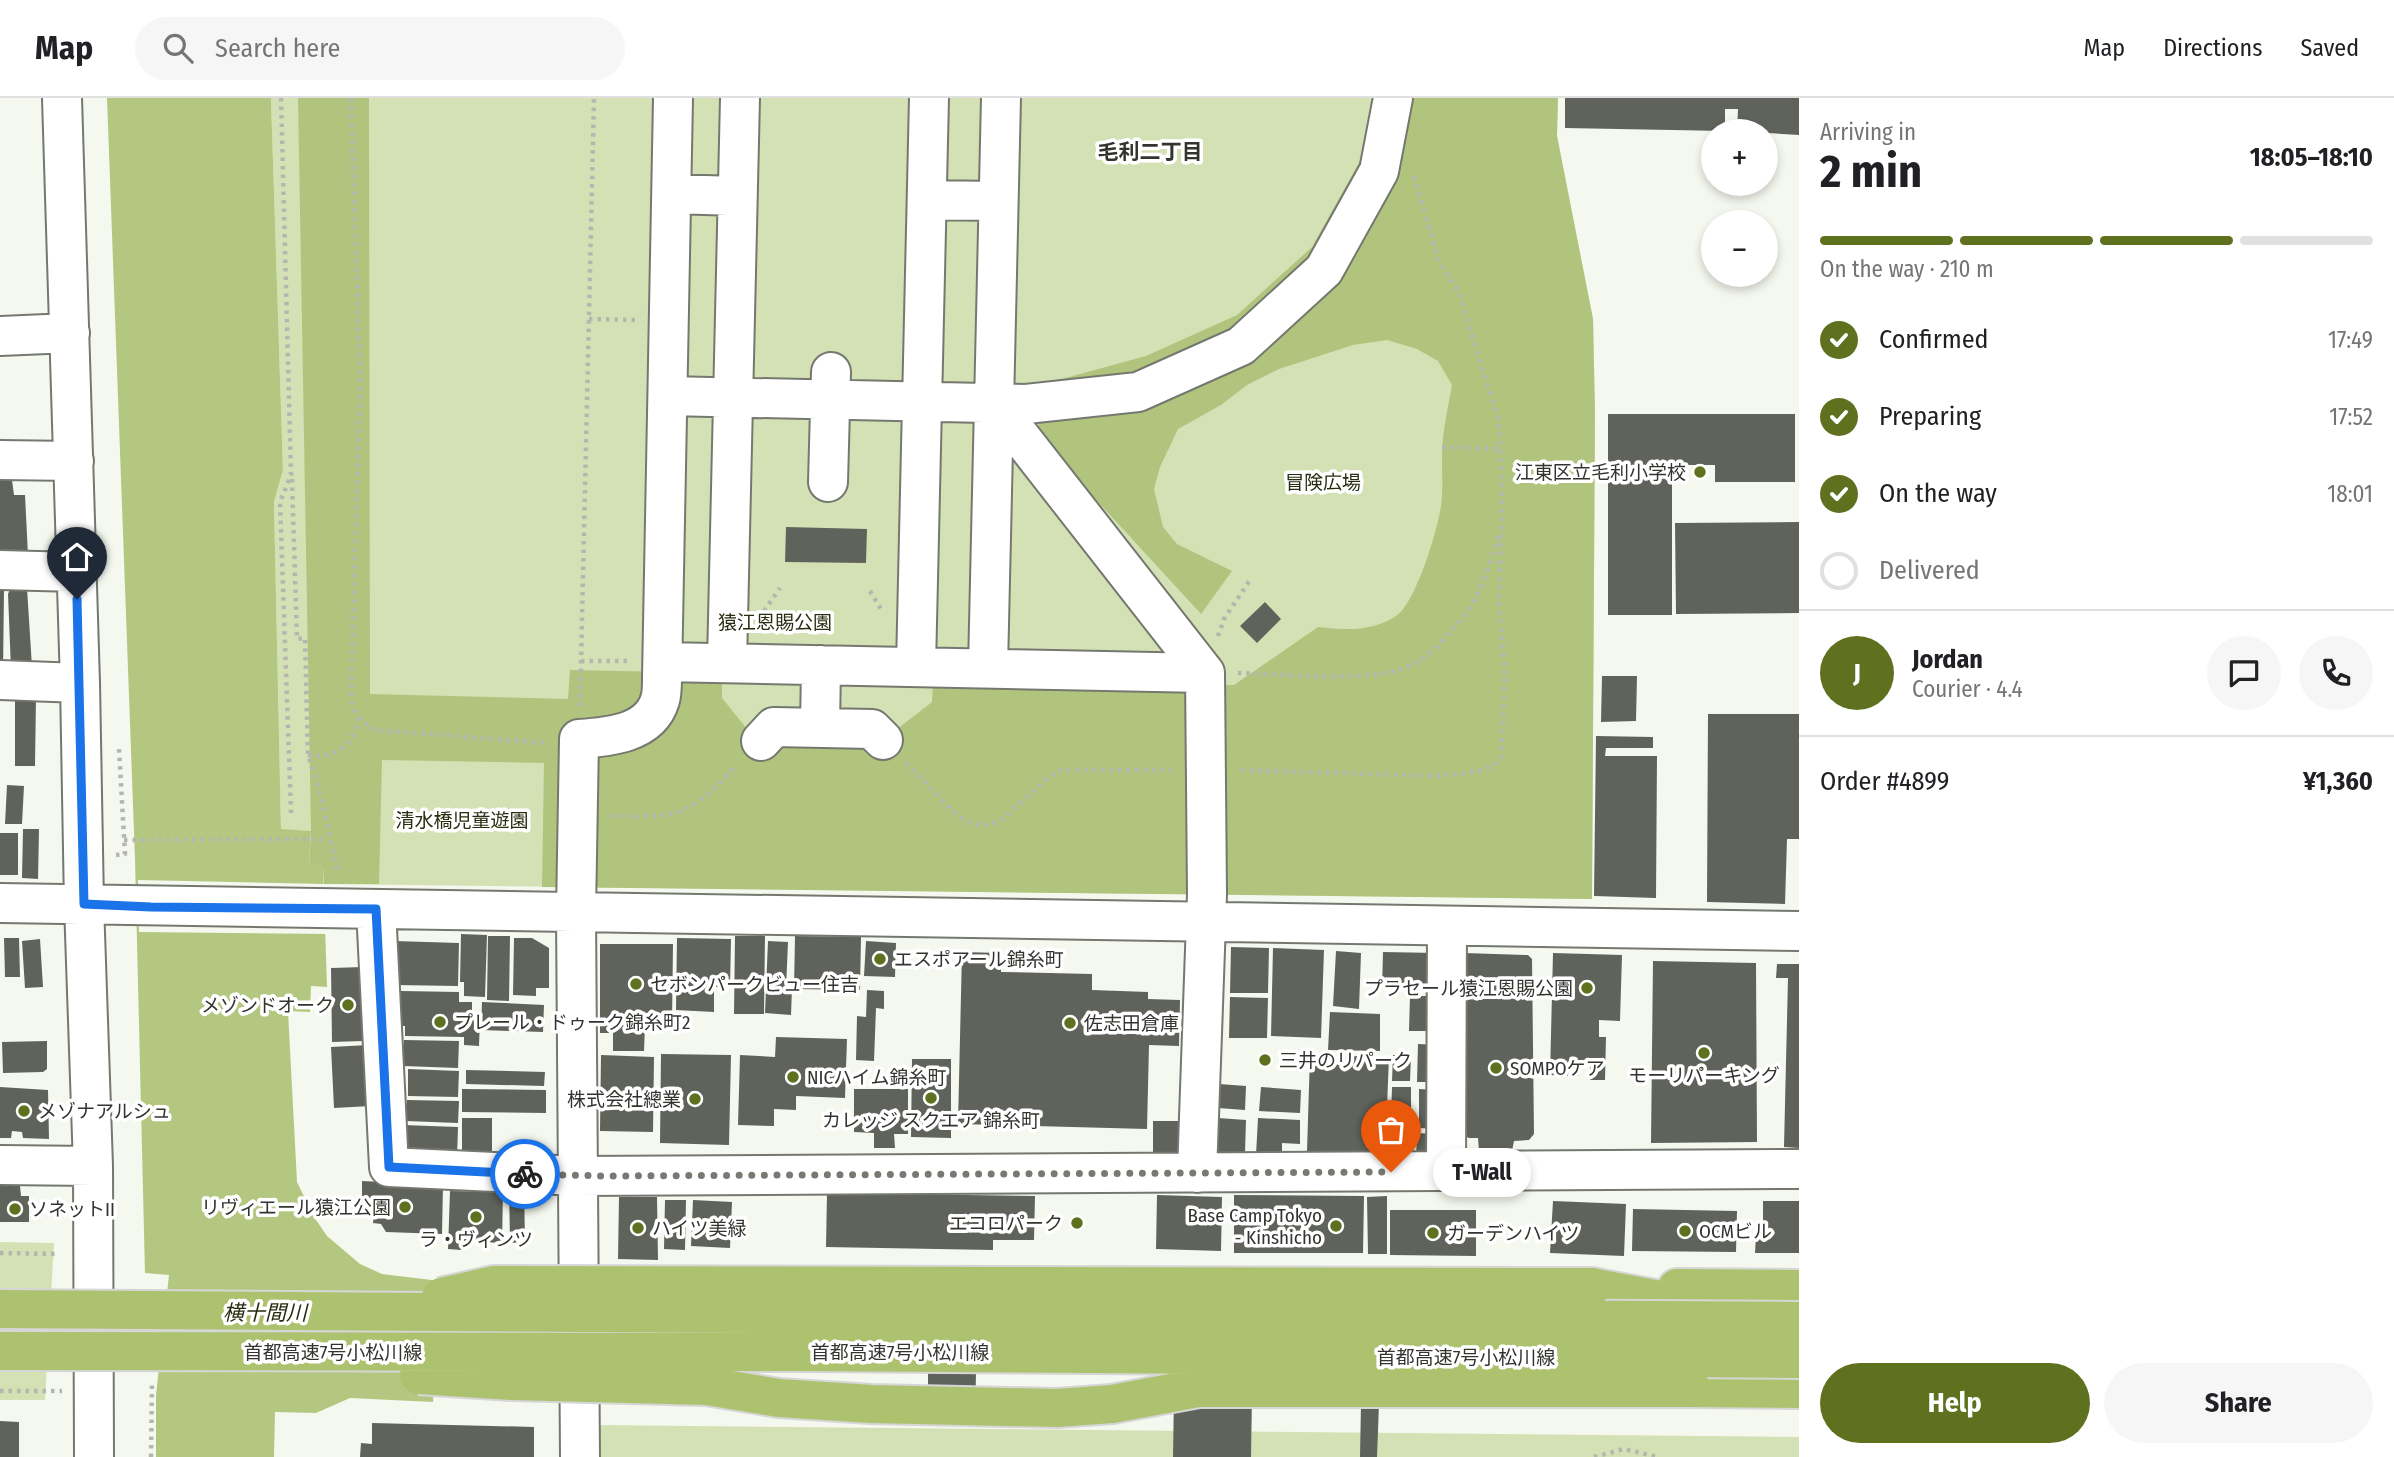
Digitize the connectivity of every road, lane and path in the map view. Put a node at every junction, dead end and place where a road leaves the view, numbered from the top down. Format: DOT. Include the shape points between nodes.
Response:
graph roads {
  1 [pos="62,98"];
  2 [pos="281,98"];
  3 [pos="351,98"];
  4 [pos="594,98"];
  5 [pos="673,98"];
  6 [pos="740,98"];
  7 [pos="929,98"];
  8 [pos="1001,98"];
  9 [pos="1393,98"];
  10 [pos="1413,173"];
  11 [pos="671,194"];
  12 [pos="737,196"];
  13 [pos="927,200"];
  14 [pos="998,201"];
  15 [pos="589,319"];
  16 [pos="669,321"];
  17 [pos="70,333"];
  18 [pos="0,336"];
  19 [pos="830,385"];
  20 [pos="668,396"];
  21 [pos="733,397"];
  22 [pos="922,402"];
  23 [pos="994,403"];
  24 [pos="1443,447"];
  25 [pos="1500,449"];
  26 [pos="0,460"];
  27 [pos="74,461"];
  28 [pos="291,475"];
  29 [pos="828,482"];
  30 [pos="1500,531"];
  31 [pos="0,570"];
  32 [pos="76,572"];
  33 [pos="1250,580"];
  34 [pos="581,661"];
  35 [pos="663,662"];
  36 [pos="727,663"];
  37 [pos="821,665"];
  38 [pos="916,667"];
  39 [pos="988,668"];
  40 [pos="1205,673"];
  41 [pos="0,680"];
  42 [pos="80,683"];
  43 [pos="358,718"];
  44 [pos="820,728"];
  45 [pos="883,740"];
  46 [pos="761,741"];
  47 [pos="579,742"];
  48 [pos="308,755"];
  49 [pos="1206,770"];
  50 [pos="291,813"];
  51 [pos="578,816"];
  52 [pos="322,839"];
  53 [pos="124,840"];
  54 [pos="337,896"];
  55 [pos="0,904"];
  56 [pos="84,904"];
  57 [pos="376,909"];
  58 [pos="576,913"];
  59 [pos="1206,922"];
  60 [pos="1447,926"];
  61 [pos="1799,930"];
  62 [pos="0,1165"];
  63 [pos="93,1166"];
  64 [pos="1799,1169"];
  65 [pos="1446,1171"];
  66 [pos="1197,1173"];
  67 [pos="578,1176"];
  68 [pos="94,1238"];
  69 [pos="0,1253"];
  70 [pos="1591,1287"];
  71 [pos="1799,1289"];
  72 [pos="0,1309"];
  73 [pos="374,1312"];
  74 [pos="1799,1323"];
  75 [pos="0,1351"];
  76 [pos="130,1353"];
  77 [pos="1799,1359"];
  78 [pos="1799,1389"];
  79 [pos="0,1391"];
  80 [pos="94,1391"];
  81 [pos="94,1457"];
  82 [pos="580,1457"];
  83 [pos="1594,1457"];
  84 [pos="1658,1457"];
  1 -- 17 [label="street"];
  2 -- 28 [label="path"];
  3 -- 43 [label="path" via="360,383 351,695"];
  4 -- 15 [label="path"];
  5 -- 11 [label="street"];
  6 -- 12 [label="street"];
  7 -- 13 [label="street"];
  8 -- 14 [label="street"];
  9 -- 23 [label="street" via="1379,172 1324,270 1241,346 1138,392"];
  10 -- 25 [label="path" via="1439,262 1458,290 1482,362 1499,422"];
  11 -- 12 [label="street"];
  11 -- 16 [label="street"];
  12 -- 21 [label="street"];
  13 -- 14 [label="street"];
  13 -- 22 [label="street"];
  14 -- 23 [label="street"];
  15 -- 16 [label="path"];
  15 -- 34 [label="path"];
  16 -- 20 [label="street"];
  17 -- 18 [label="street"];
  17 -- 27 [label="street"];
  19 -- 21 [label="street"];
  19 -- 22 [label="street"];
  19 -- 29 [label="street"];
  20 -- 21 [label="street"];
  20 -- 35 [label="street"];
  21 -- 36 [label="street"];
  22 -- 23 [label="street"];
  22 -- 38 [label="street"];
  23 -- 39 [label="street"];
  23 -- 40 [label="street"];
  24 -- 25 [label="path"];
  25 -- 30 [label="path"];
  26 -- 27 [label="street"];
  27 -- 32 [label="street"];
  28 -- 48 [label="path" via="297,639 305,638"];
  28 -- 50 [label="path" via="280,502"];
  30 -- 40 [label="path" via="1475,602 1435,648 1407,667 1354,676"];
  30 -- 49 [label="path" via="1499,607 1505,673 1499,761 1470,773 1437,776"];
  31 -- 32 [label="street"];
  32 -- 42 [label="street"];
  33 -- 40 [label="path" via="1224,619"];
  34 -- 35 [label="path"];
  34 -- 47 [label="path"];
  35 -- 36 [label="street"];
  35 -- 47 [label="street" via="660,702 646,721 625,733"];
  36 -- 37 [label="street"];
  37 -- 38 [label="street"];
  37 -- 44 [label="street"];
  38 -- 39 [label="street"];
  39 -- 40 [label="street"];
  40 -- 49 [label="street"];
  41 -- 42 [label="street"];
  42 -- 56 [label="street"];
  43 -- 47 [label="path" via="386,732"];
  43 -- 48 [label="path" via="343,750"];
  44 -- 45 [label="street" via="872,729"];
  44 -- 46 [label="street" via="774,727"];
  45 -- 49 [label="path" via="950,809 983,825 1003,818 1061,770"];
  46 -- 51 [label="path" via="687,810 660,817"];
  47 -- 51 [label="street"];
  48 -- 54 [label="path"];
  49 -- 59 [label="street"];
  51 -- 58 [label="street"];
  52 -- 53 [label="path"];
  54 -- 56 [label="street" via="151,907"];
  54 -- 57 [label="street"];
  55 -- 56 [label="street"];
  56 -- 63 [label="street"];
  57 -- 58 [label="street"];
  57 -- 67 [label="street" via="389,1167"];
  58 -- 59 [label="street"];
  58 -- 67 [label="street"];
  59 -- 60 [label="street"];
  59 -- 66 [label="street"];
  60 -- 61 [label="street"];
  60 -- 65 [label="street"];
  62 -- 63 [label="street"];
  63 -- 68 [label="street"];
  64 -- 65 [label="street"];
  65 -- 66 [label="street"];
  66 -- 67 [label="street"];
  67 -- 82 [label="street"];
  68 -- 69 [label="path" via="59,1254"];
  68 -- 80 [label="street"];
  70 -- 71 [label="highway"];
  70 -- 73 [label="highway, bridge" via="494,1285"];
  70 -- 74 [label="highway"];
  72 -- 73 [label="highway, 首都高速7号小松川線, bridge"];
  73 -- 74 [label="highway, 首都高速7号小松川線, bridge"];
  75 -- 76 [label="highway, 首都高速7号小松川線, bridge"];
  76 -- 77 [label="highway, 首都高速7号小松川線, bridge"];
  76 -- 78 [label="highway, bridge" via="512,1381 708,1386 779,1398 950,1406 1057,1408 1112,1404 1198,1388"];
  79 -- 80 [label="path"];
  80 -- 81 [label="street"];
  83 -- 84 [label="path" via="1624,1449"];
}
